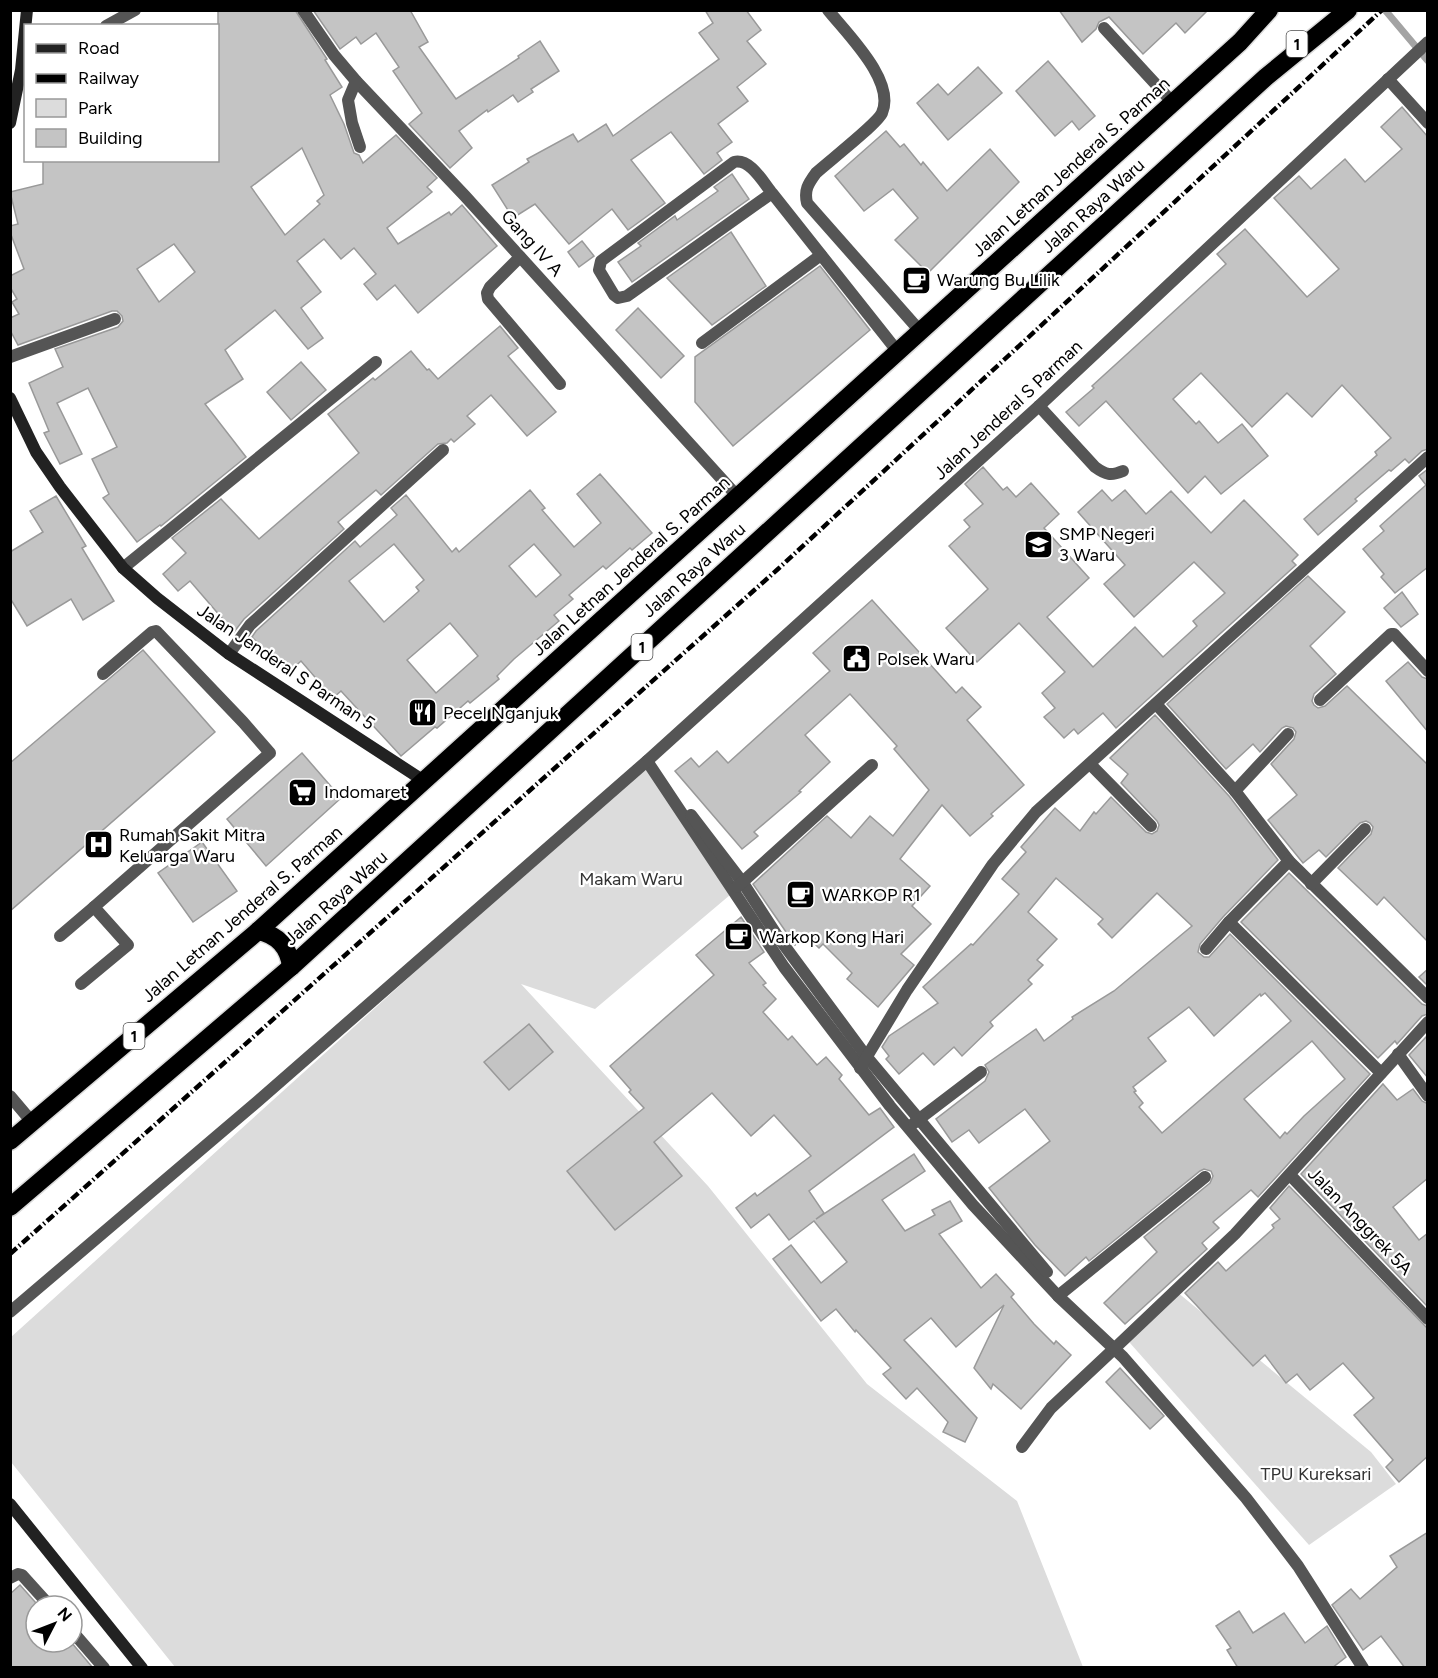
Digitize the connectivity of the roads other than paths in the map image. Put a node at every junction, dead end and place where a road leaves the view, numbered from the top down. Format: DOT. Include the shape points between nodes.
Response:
graph roads {
  1 [pos="135,10"];
  2 [pos="303,10"];
  3 [pos="828,10"];
  4 [pos="1269,10"];
  5 [pos="1282,10"];
  6 [pos="1328,10"];
  7 [pos="1348,10"];
  8 [pos="110,24"];
  9 [pos="1104,28"];
  10 [pos="1240,42"];
  11 [pos="1424,44"];
  12 [pos="23,69"];
  13 [pos="1266,77"];
  14 [pos="1388,79"];
  15 [pos="356,81"];
  16 [pos="1173,103"];
  17 [pos="10,123"];
  18 [pos="1428,123"];
  19 [pos="360,147"];
  20 [pos="772,193"];
  21 [pos="821,255"];
  22 [pos="520,258"];
  23 [pos="115,319"];
  24 [pos="920,331"];
  25 [pos="702,343"];
  26 [pos="898,352"];
  27 [pos="10,357"];
  28 [pos="376,362"];
  29 [pos="560,384"];
  30 [pos="10,398"];
  31 [pos="1039,406"];
  32 [pos="443,450"];
  33 [pos="1428,458"];
  34 [pos="1124,471"];
  35 [pos="738,497"];
  36 [pos="123,568"];
  37 [pos="229,654"];
  38 [pos="1428,671"];
  39 [pos="103,674"];
  40 [pos="1320,700"];
  41 [pos="1156,704"];
  42 [pos="1288,734"];
  43 [pos="648,760"];
  44 [pos="1090,764"];
  45 [pos="872,765"];
  46 [pos="424,781"];
  47 [pos="1235,791"];
  48 [pos="1151,826"];
  49 [pos="1365,829"];
  50 [pos="1289,861"];
  51 [pos="743,883"];
  52 [pos="1311,884"];
  53 [pos="732,891"];
  54 [pos="94,907"];
  55 [pos="1229,922"];
  56 [pos="258,932"];
  57 [pos="60,936"];
  58 [pos="1206,949"];
  59 [pos="291,967"];
  60 [pos="81,984"];
  61 [pos="1428,999"];
  62 [pos="1428,1022"];
  63 [pos="1398,1054"];
  64 [pos="866,1056"];
  65 [pos="860,1068"];
  66 [pos="981,1072"];
  67 [pos="1381,1073"];
  68 [pos="10,1096"];
  69 [pos="1428,1096"];
  70 [pos="920,1118"];
  71 [pos="32,1122"];
  72 [pos="908,1128"];
  73 [pos="10,1141"];
  74 [pos="1290,1175"];
  75 [pos="1206,1177"];
  76 [pos="10,1207"];
  77 [pos="1061,1294"];
  78 [pos="10,1312"];
  79 [pos="1428,1319"];
  80 [pos="1115,1348"];
  81 [pos="1022,1448"];
  82 [pos="10,1504"];
  83 [pos="10,1578"];
  84 [pos="39,1594"];
  85 [pos="84,1645"];
  86 [pos="104,1668"];
  87 [pos="142,1668"];
  88 [pos="1363,1668"];
  1 -- 8 [label="street"];
  2 -- 15 [label="street, Gang IV A"];
  3 -- 24 [label="street" via="879,75 885,98 882,114 816,173 805,194 807,203"];
  4 -- 10 [label="highway, Jalan Letnan Jenderal S. Parman"];
  5 -- 10 [label="highway, 1"];
  6 -- 13 [label="highway, 1"];
  7 -- 13 [label="highway"];
  9 -- 16 [label="street"];
  10 -- 16 [label="highway, Jalan Letnan Jenderal S. Parman / 1"];
  11 -- 14 [label="street, Jalan Jenderal S Parman"];
  12 -- 17 [label="street"];
  13 -- 59 [label="highway, Jalan Raya Waru / 1"];
  14 -- 18 [label="street"];
  14 -- 31 [label="street, Jalan Jenderal S Parman"];
  15 -- 19 [label="street" via="348,100"];
  15 -- 22 [label="street, Gang IV A"];
  16 -- 24 [label="highway, Jalan Letnan Jenderal S. Parman / 1"];
  20 -- 20 [label="street" via="627,296 614,295 599,270 601,261 734,162 746,163"];
  20 -- 21 [label="street"];
  21 -- 25 [label="street"];
  21 -- 26 [label="street"];
  22 -- 29 [label="street" via="490,287 488,299"];
  22 -- 35 [label="street, Gang IV A"];
  23 -- 27 [label="street"];
  24 -- 26 [label="highway, Jalan Letnan Jenderal S. Parman / 1"];
  26 -- 35 [label="highway, Jalan Letnan Jenderal S. Parman / 1"];
  28 -- 36 [label="street"];
  30 -- 36 [label="street, Jalan Jenderal S Parman 5" via="36,452"];
  31 -- 34 [label="street" via="1104,474"];
  31 -- 43 [label="street, Jalan Jenderal S Parman"];
  32 -- 37 [label="street" via="250,625"];
  33 -- 41 [label="street"];
  35 -- 46 [label="highway, Jalan Letnan Jenderal S. Parman / 1"];
  36 -- 37 [label="street, Jalan Jenderal S Parman 5"];
  37 -- 46 [label="street, Jalan Jenderal S Parman 5"];
  38 -- 40 [label="street" via="1391,634"];
  39 -- 54 [label="street" via="156,631 270,753"];
  41 -- 44 [label="street"];
  41 -- 47 [label="street"];
  42 -- 47 [label="street"];
  43 -- 51 [label="street"];
  43 -- 53 [label="street"];
  43 -- 78 [label="street, Jalan Jenderal S Parman"];
  44 -- 48 [label="street"];
  44 -- 64 [label="street" via="1036,812 993,864"];
  45 -- 51 [label="street"];
  46 -- 56 [label="highway, Jalan Letnan Jenderal S. Parman / 1"];
  47 -- 50 [label="street"];
  49 -- 52 [label="street"];
  50 -- 52 [label="street"];
  50 -- 55 [label="street"];
  51 -- 53 [label="street"];
  51 -- 64 [label="street" via="778,938"];
  52 -- 61 [label="street"];
  53 -- 65 [label="street"];
  54 -- 57 [label="street"];
  54 -- 60 [label="street" via="128,945"];
  55 -- 58 [label="street"];
  55 -- 67 [label="street"];
  56 -- 59 [label="highway" via="282,943"];
  56 -- 71 [label="highway, Jalan Letnan Jenderal S. Parman / 1"];
  59 -- 76 [label="highway, Jalan Raya Waru / 1"];
  62 -- 63 [label="street"];
  63 -- 67 [label="street"];
  63 -- 69 [label="street"];
  64 -- 65 [label="street"];
  64 -- 70 [label="street"];
  65 -- 72 [label="street"];
  66 -- 70 [label="street"];
  67 -- 74 [label="street"];
  68 -- 71 [label="street"];
  70 -- 72 [label="street"];
  70 -- 77 [label="street"];
  71 -- 73 [label="highway, Jalan Letnan Jenderal S. Parman / 1"];
  72 -- 77 [label="street" via="973,1205"];
  74 -- 79 [label="street, Jalan Anggrek 5A"];
  74 -- 80 [label="street" via="1235,1234"];
  75 -- 77 [label="street"];
  77 -- 80 [label="street"];
  80 -- 81 [label="street" via="1051,1408"];
  80 -- 88 [label="street" via="1246,1498 1298,1566"];
  82 -- 87 [label="street"];
  83 -- 84 [label="street" via="22,1575"];
  85 -- 86 [label="street"];
}
